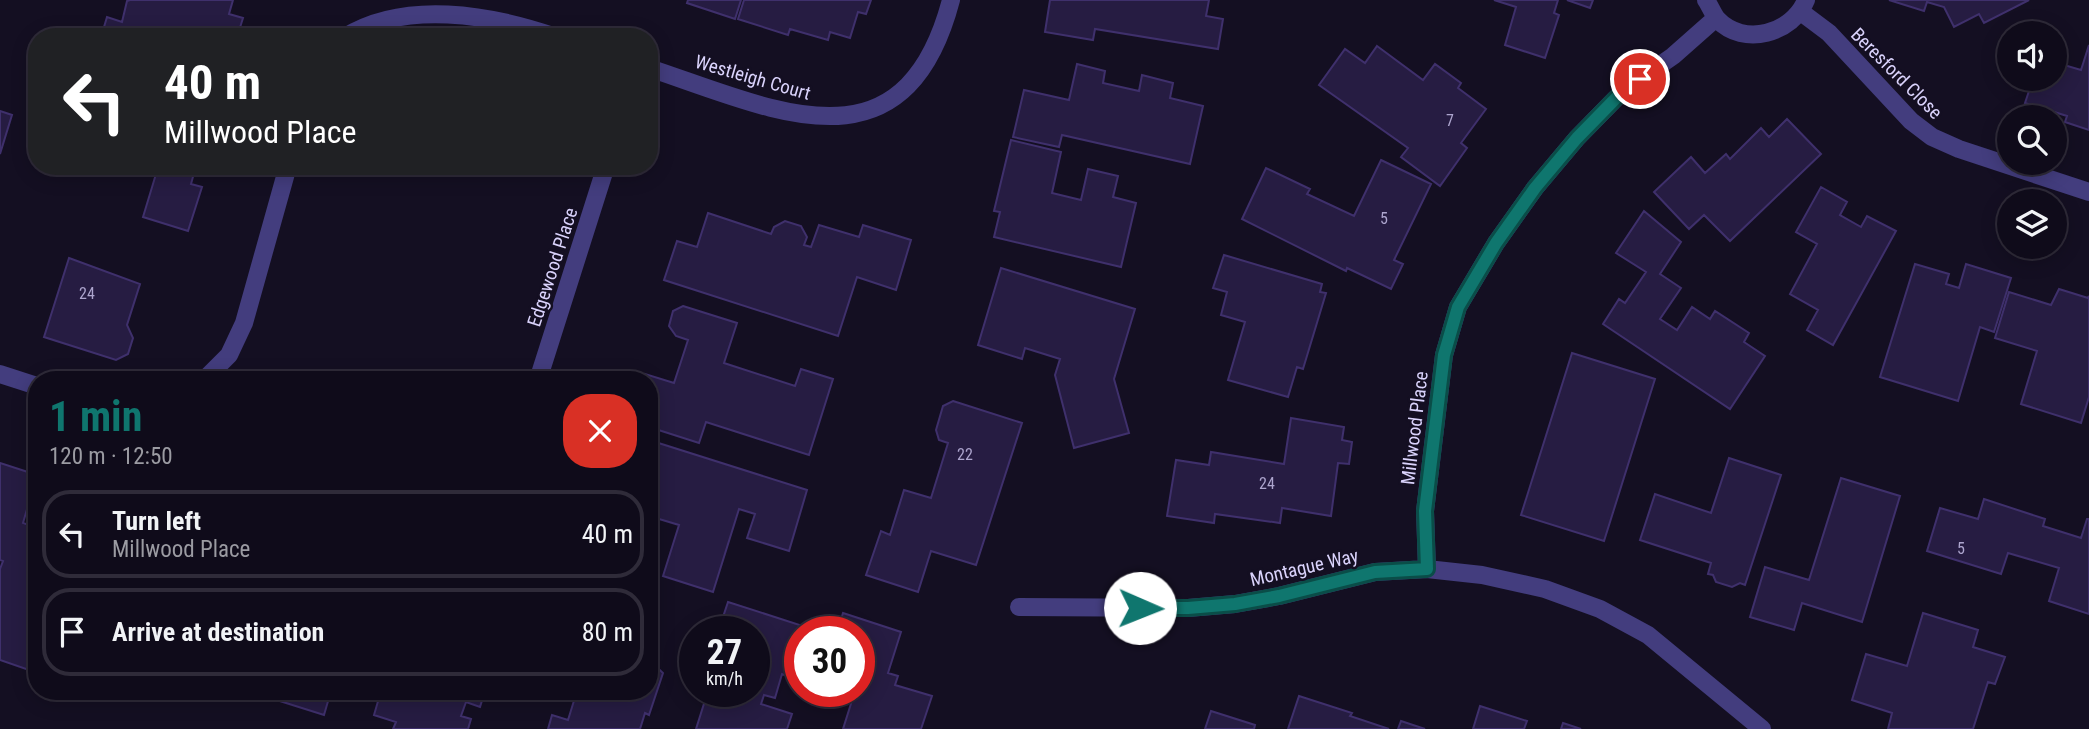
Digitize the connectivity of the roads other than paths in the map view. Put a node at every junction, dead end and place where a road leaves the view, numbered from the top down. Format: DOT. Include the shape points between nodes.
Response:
graph roads {
  1 [pos="951,0"];
  2 [pos="1706,0"];
  3 [pos="1803,6"];
  4 [pos="1716,18"];
  5 [pos="355,28"];
  6 [pos="527,28"];
  7 [pos="658,71"];
  8 [pos="285,175"];
  9 [pos="603,175"];
  10 [pos="2089,192"];
  11 [pos="213,371"];
  12 [pos="541,371"];
  13 [pos="0,374"];
  14 [pos="28,383"];
  15 [pos="1427,569"];
  16 [pos="1020,607"];
  17 [pos="1762,729"];
  1 -- 7 [label="street, Westleigh Court" via="942,33 919,76 891,100 855,114 817,117 782,111"];
  2 -- 4 [label="street"];
  3 -- 4 [label="street" via="1786,26 1766,34 1741,33"];
  3 -- 10 [label="street, Beresford Close" via="1911,121 1932,137"];
  4 -- 15 [label="street, Millwood Place" via="1623,91 1577,138 1496,243 1458,307 1444,355 1425,511"];
  5 -- 6 [label="street" via="381,13 415,3 450,4"];
  8 -- 11 [label="street" via="244,323 229,355"];
  9 -- 12 [label="street, Edgewood Place"];
  13 -- 14 [label="street"];
  15 -- 16 [label="street, Montague Way" via="1375,572 1235,604"];
  15 -- 17 [label="street, Montague Way" via="1545,589 1600,609 1648,635"];
}
